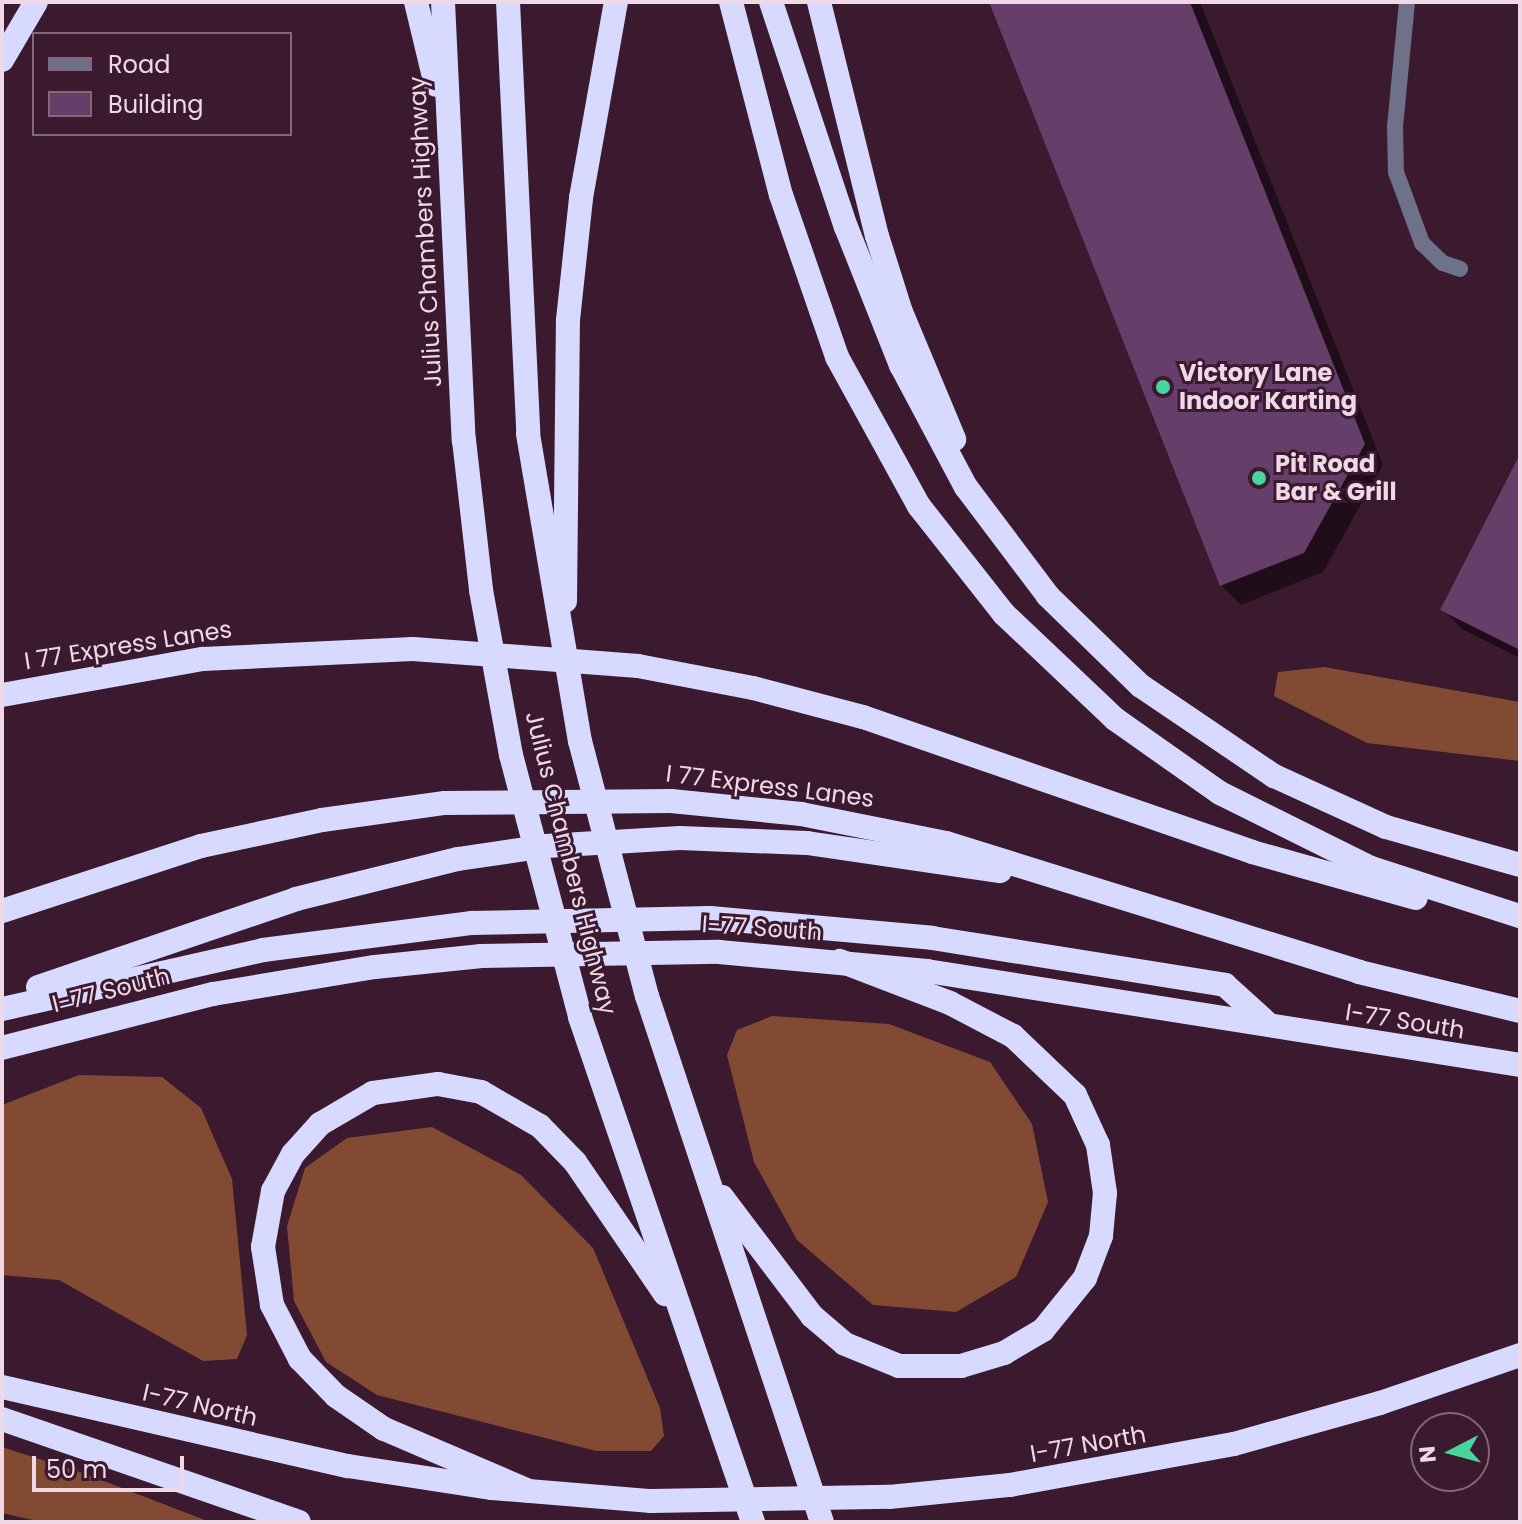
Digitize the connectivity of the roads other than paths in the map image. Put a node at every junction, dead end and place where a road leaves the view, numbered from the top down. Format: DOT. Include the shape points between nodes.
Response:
graph roads {
  1 [pos="36,2"];
  2 [pos="416,2"];
  3 [pos="443,2"];
  4 [pos="508,2"];
  5 [pos="616,2"];
  6 [pos="731,2"];
  7 [pos="771,2"];
  8 [pos="819,2"];
  9 [pos="1407,2"];
  10 [pos="2,60"];
  11 [pos="449,143"];
  12 [pos="1460,269"];
  13 [pos="992,525"];
  14 [pos="566,667"];
  15 [pos="2,695"];
  16 [pos="1520,865"];
  17 [pos="1105,889"];
  18 [pos="2,911"];
  19 [pos="1520,917"];
  20 [pos="840,961"];
  21 [pos="2,1000"];
  22 [pos="2,1009"];
  23 [pos="1520,1011"];
  24 [pos="1266,1022"];
  25 [pos="2,1048"];
  26 [pos="1520,1065"];
  27 [pos="708,1176"];
  28 [pos="684,1323"];
  29 [pos="1520,1355"];
  30 [pos="2,1387"];
  31 [pos="2,1419"];
  32 [pos="529,1491"];
  33 [pos="299,1522"];
  34 [pos="753,1522"];
  35 [pos="822,1522"];
  1 -- 10 [label="highway"];
  2 -- 11 [label="highway"];
  3 -- 11 [label="highway, Julius Chambers Highway"];
  4 -- 14 [label="highway, Julius Chambers Highway" via="528,434"];
  5 -- 14 [label="highway" via="581,198 568,320"];
  6 -- 19 [label="highway" via="781,195 837,357 902,480 995,603 1115,719 1231,800 1371,868"];
  7 -- 13 [label="highway" via="886,331 944,450"];
  8 -- 13 [label="highway" via="855,158 901,312"];
  9 -- 12 [label="street" via="1396,172 1422,243 1443,263"];
  11 -- 28 [label="highway, Julius Chambers Highway" via="471,511 511,755 580,1017"];
  13 -- 16 [label="highway" via="1079,628 1141,686 1219,742 1311,794 1386,827"];
  14 -- 27 [label="highway, Julius Chambers Highway" via="621,903"];
  15 -- 19 [label="highway, I 77 Express Lanes, bridge" via="203,659 413,649 638,666 822,705 1304,868 1404,896"];
  17 -- 18 [label="highway, I 77 Express Lanes, bridge" via="896,831 801,814 671,801 445,803 242,836 121,868"];
  17 -- 21 [label="highway, bridge" via="845,847 680,838 546,846 458,859 296,899"];
  17 -- 23 [label="highway, I 77 Express Lanes" via="1359,972"];
  20 -- 24 [label="highway, I-77 South"];
  20 -- 25 [label="highway, I-77 South, bridge" via="719,952 481,956 213,994"];
  20 -- 27 [label="highway" via="950,1003 1013,1036 1075,1095 1098,1145 1105,1193 1101,1236 1085,1278 1043,1330 1004,1353 939,1369 880,1361 845,1344 812,1316 775,1274"];
  22 -- 24 [label="highway, bridge" via="263,950 472,923 710,918 932,938 1225,985"];
  24 -- 26 [label="highway, I-77 South" via="1350,1041"];
  27 -- 35 [label="highway, Julius Chambers Highway"];
  28 -- 32 [label="highway" via="575,1162 540,1126 500,1100 438,1084 394,1087 353,1101 306,1137 277,1181 264,1228 267,1287 288,1341 316,1377 359,1413 410,1442"];
  28 -- 34 [label="highway, Julius Chambers Highway"];
  29 -- 32 [label="highway, I-77 North, bridge" via="1380,1403 1234,1444 1010,1485 889,1497 651,1501"];
  30 -- 32 [label="highway, I-77 North" via="334,1463"];
  31 -- 33 [label="highway"];
}
